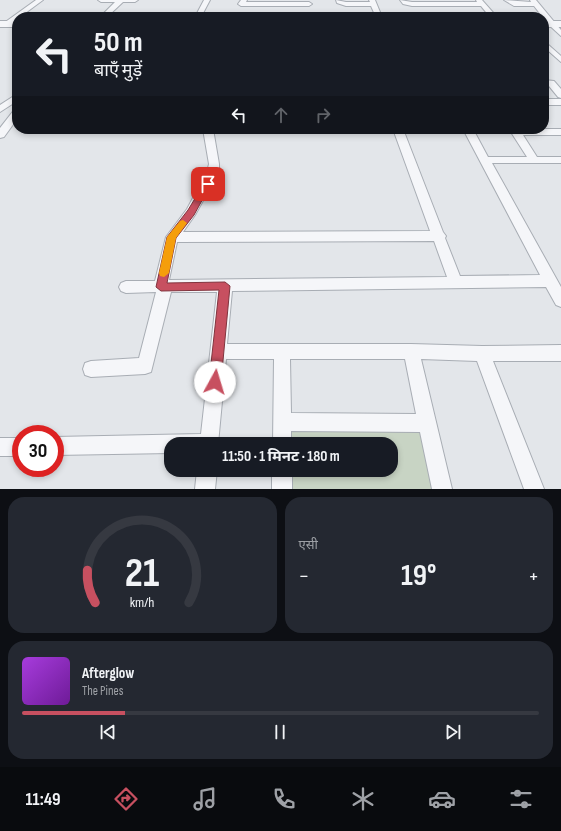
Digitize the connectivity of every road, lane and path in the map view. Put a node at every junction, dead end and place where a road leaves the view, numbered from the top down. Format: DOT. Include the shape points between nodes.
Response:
graph roads {
  1 [pos="40,0"];
  2 [pos="101,0"];
  3 [pos="121,0"];
  4 [pos="135,0"];
  5 [pos="207,0"];
  6 [pos="339,0"];
  7 [pos="404,0"];
  8 [pos="508,0"];
  9 [pos="283,2"];
  10 [pos="373,2"];
  11 [pos="456,2"];
  12 [pos="481,2"];
  13 [pos="535,2"];
  14 [pos="240,3"];
  15 [pos="309,5"];
  16 [pos="21,12"];
  17 [pos="108,12"];
  18 [pos="201,12"];
  19 [pos="377,12"];
  20 [pos="490,12"];
  21 [pos="541,12"];
  22 [pos="12,18"];
  23 [pos="549,23"];
  24 [pos="561,23"];
  25 [pos="2,24"];
  26 [pos="12,25"];
  27 [pos="549,25"];
  28 [pos="561,34"];
  29 [pos="549,52"];
  30 [pos="561,60"];
  31 [pos="549,84"];
  32 [pos="561,95"];
  33 [pos="12,101"];
  34 [pos="549,102"];
  35 [pos="561,102"];
  36 [pos="0,109"];
  37 [pos="12,119"];
  38 [pos="549,132"];
  39 [pos="561,132"];
  40 [pos="209,134"];
  41 [pos="400,134"];
  42 [pos="471,134"];
  43 [pos="517,134"];
  44 [pos="0,135"];
  45 [pos="485,160"];
  46 [pos="534,160"];
  47 [pos="561,160"];
  48 [pos="440,236"];
  49 [pos="172,237"];
  50 [pos="550,281"];
  51 [pos="456,283"];
  52 [pos="225,286"];
  53 [pos="126,287"];
  54 [pos="163,287"];
  55 [pos="561,301"];
  56 [pos="411,351"];
  57 [pos="218,352"];
  58 [pos="282,352"];
  59 [pos="561,353"];
  60 [pos="482,354"];
  61 [pos="90,369"];
  62 [pos="282,422"];
  63 [pos="426,423"];
  64 [pos="210,437"];
  65 [pos="282,437"];
  66 [pos="164,444"];
  67 [pos="64,446"];
  68 [pos="0,447"];
  69 [pos="12,447"];
  70 [pos="206,477"];
  71 [pos="282,477"];
  72 [pos="205,489"];
  73 [pos="282,489"];
  74 [pos="442,489"];
  75 [pos="534,489"];
  1 -- 16 [label="street"];
  2 -- 3 [label="street"];
  3 -- 4 [label="street"];
  3 -- 17 [label="street"];
  5 -- 18 [label="street"];
  6 -- 10 [label="street" via="342,4"];
  7 -- 11 [label="street" via="412,4"];
  8 -- 13 [label="street" via="514,4"];
  9 -- 14 [label="street"];
  9 -- 15 [label="street"];
  10 -- 19 [label="street"];
  11 -- 12 [label="street"];
  12 -- 20 [label="street"];
  13 -- 21 [label="street"];
  22 -- 25 [label="street"];
  23 -- 24 [label="street"];
  25 -- 26 [label="street"];
  27 -- 28 [label="street"];
  29 -- 30 [label="street"];
  31 -- 32 [label="street"];
  33 -- 36 [label="street"];
  34 -- 35 [label="street"];
  37 -- 44 [label="street"];
  38 -- 39 [label="street"];
  40 -- 49 [label="street" via="213,172 191,212"];
  41 -- 48 [label="street"];
  42 -- 45 [label="street"];
  43 -- 46 [label="street"];
  45 -- 46 [label="street"];
  45 -- 50 [label="street"];
  46 -- 47 [label="street"];
  48 -- 49 [label="street"];
  48 -- 51 [label="street"];
  49 -- 54 [label="street"];
  50 -- 51 [label="street"];
  50 -- 55 [label="street"];
  51 -- 52 [label="street"];
  52 -- 54 [label="street"];
  52 -- 57 [label="street"];
  53 -- 54 [label="street"];
  54 -- 61 [label="street" via="145,366"];
  56 -- 58 [label="street"];
  56 -- 60 [label="street"];
  56 -- 63 [label="street"];
  57 -- 58 [label="street"];
  57 -- 64 [label="street"];
  58 -- 62 [label="street"];
  59 -- 60 [label="street"];
  60 -- 75 [label="street"];
  62 -- 63 [label="street"];
  62 -- 65 [label="street"];
  63 -- 74 [label="street"];
  66 -- 67 [label="street"];
  68 -- 69 [label="street"];
  70 -- 72 [label="street"];
  71 -- 73 [label="street"];
}
